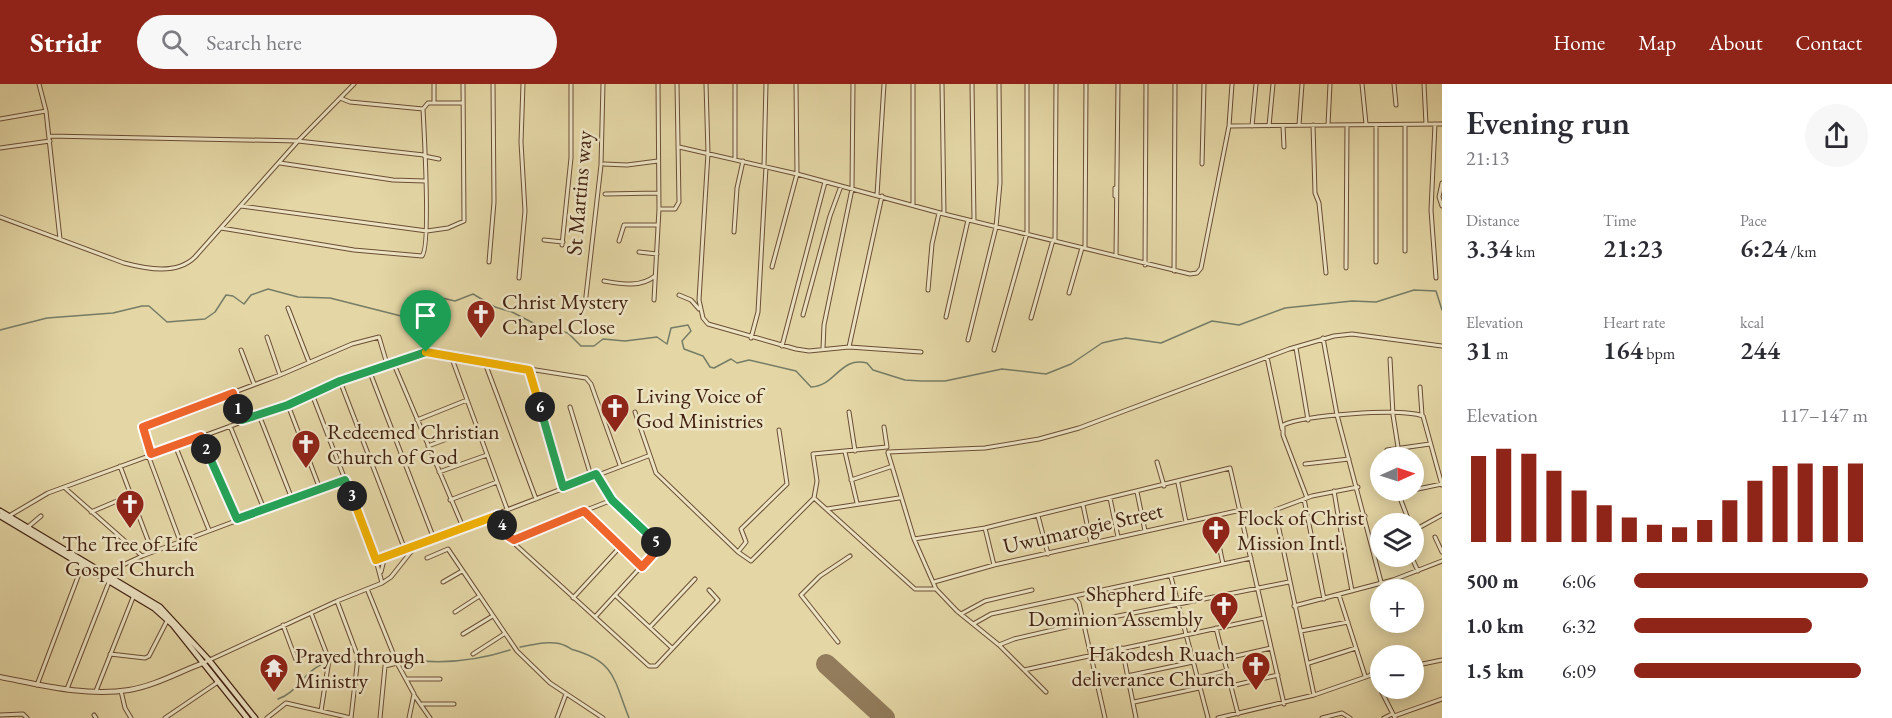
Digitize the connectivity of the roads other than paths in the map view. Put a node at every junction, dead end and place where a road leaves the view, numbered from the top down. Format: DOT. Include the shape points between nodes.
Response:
graph roads {
  1 [pos="39,84"];
  2 [pos="354,84"];
  3 [pos="434,84"];
  4 [pos="463,84"];
  5 [pos="493,84"];
  6 [pos="523,84"];
  7 [pos="571,84"];
  8 [pos="603,84"];
  9 [pos="658,84"];
  10 [pos="677,84"];
  11 [pos="706,84"];
  12 [pos="735,84"];
  13 [pos="766,84"];
  14 [pos="796,84"];
  15 [pos="853,84"];
  16 [pos="884,84"];
  17 [pos="913,84"];
  18 [pos="942,84"];
  19 [pos="972,84"];
  20 [pos="999,84"];
  21 [pos="1027,84"];
  22 [pos="1056,84"];
  23 [pos="1086,84"];
  24 [pos="1117,84"];
  25 [pos="1146,84"];
  26 [pos="1175,84"];
  27 [pos="1204,84"];
  28 [pos="1232,84"];
  29 [pos="1256,84"];
  30 [pos="1273,84"];
  31 [pos="1302,84"];
  32 [pos="1330,84"];
  33 [pos="1362,84"];
  34 [pos="1394,84"];
  35 [pos="1424,84"];
  36 [pos="340,98"];
  37 [pos="434,103"];
  38 [pos="463,103"];
  39 [pos="1396,105"];
  40 [pos="423,109"];
  41 [pos="46,111"];
  42 [pos="0,119"];
  43 [pos="1366,124"];
  44 [pos="1435,124"];
  45 [pos="1442,124"];
  46 [pos="1299,125"];
  47 [pos="1313,125"];
  48 [pos="1328,125"];
  49 [pos="1347,125"];
  50 [pos="1426,125"];
  51 [pos="1229,126"];
  52 [pos="1252,126"];
  53 [pos="1269,126"];
  54 [pos="1283,126"];
  55 [pos="1376,126"];
  56 [pos="1405,126"];
  57 [pos="49,138"];
  58 [pos="298,141"];
  59 [pos="679,147"];
  60 [pos="1284,147"];
  61 [pos="0,148"];
  62 [pos="708,153"];
  63 [pos="424,156"];
  64 [pos="439,159"];
  65 [pos="735,159"];
  66 [pos="658,161"];
  67 [pos="743,161"];
  68 [pos="280,163"];
  69 [pos="604,164"];
  70 [pos="1202,164"];
  71 [pos="765,167"];
  72 [pos="797,174"];
  73 [pos="425,181"];
  74 [pos="825,182"];
  75 [pos="1442,183"];
  76 [pos="841,186"];
  77 [pos="852,189"];
  78 [pos="659,193"];
  79 [pos="605,194"];
  80 [pos="877,195"];
  81 [pos="882,196"];
  82 [pos="1115,196"];
  83 [pos="1146,197"];
  84 [pos="240,206"];
  85 [pos="913,206"];
  86 [pos="1442,206"];
  87 [pos="659,209"];
  88 [pos="939,213"];
  89 [pos="944,214"];
  90 [pos="0,217"];
  91 [pos="968,220"];
  92 [pos="974,221"];
  93 [pos="658,225"];
  94 [pos="996,227"];
  95 [pos="221,228"];
  96 [pos="427,231"];
  97 [pos="734,232"];
  98 [pos="1027,234"];
  99 [pos="60,239"];
  100 [pos="544,240"];
  101 [pos="1054,240"];
  102 [pos="619,241"];
  103 [pos="1084,248"];
  104 [pos="1405,251"];
  105 [pos="639,252"];
  106 [pos="657,254"];
  107 [pos="1116,257"];
  108 [pos="489,262"];
  109 [pos="1376,262"];
  110 [pos="1145,265"];
  111 [pos="772,267"];
  112 [pos="1346,268"];
  113 [pos="1174,272"];
  114 [pos="1326,273"];
  115 [pos="655,276"];
  116 [pos="519,278"];
  117 [pos="1436,278"];
  118 [pos="604,281"];
  119 [pos="928,290"];
  120 [pos="1069,293"];
  121 [pos="679,295"];
  122 [pos="654,300"];
  123 [pos="585,305"];
  124 [pos="288,308"];
  125 [pos="700,310"];
  126 [pos="803,315"];
  127 [pos="946,317"];
  128 [pos="1031,318"];
  129 [pos="267,337"];
  130 [pos="751,338"];
  131 [pos="1323,338"];
  132 [pos="968,340"];
  133 [pos="782,346"];
  134 [pos="1442,346"];
  135 [pos="849,347"];
  136 [pos="1296,347"];
  137 [pos="823,348"];
  138 [pos="241,350"];
  139 [pos="994,350"];
  140 [pos="921,352"];
  141 [pos="451,356"];
  142 [pos="1267,357"];
  143 [pos="1390,359"];
  144 [pos="309,362"];
  145 [pos="393,362"];
  146 [pos="485,363"];
  147 [pos="387,364"];
  148 [pos="369,370"];
  149 [pos="529,370"];
  150 [pos="280,375"];
  151 [pos="340,381"];
  152 [pos="254,384"];
  153 [pos="1420,387"];
  154 [pos="233,393"];
  155 [pos="312,394"];
  156 [pos="467,400"];
  157 [pos="288,405"];
  158 [pos="570,406"];
  159 [pos="635,412"];
  160 [pos="849,412"];
  161 [pos="259,415"];
  162 [pos="1337,415"];
  163 [pos="1393,415"];
  164 [pos="1423,416"];
  165 [pos="242,420"];
  166 [pos="417,420"];
  167 [pos="1308,420"];
  168 [pos="230,426"];
  169 [pos="884,427"];
  170 [pos="476,428"];
  171 [pos="779,429"];
  172 [pos="1282,429"];
  173 [pos="201,436"];
  174 [pos="1430,444"];
  175 [pos="175,445"];
  176 [pos="428,446"];
  177 [pos="887,447"];
  178 [pos="1398,447"];
  179 [pos="855,451"];
  180 [pos="845,452"];
  181 [pos="888,453"];
  182 [pos="150,455"];
  183 [pos="487,455"];
  184 [pos="648,456"];
  185 [pos="1349,459"];
  186 [pos="1157,462"];
  187 [pos="1305,464"];
  188 [pos="620,465"];
  189 [pos="120,466"];
  190 [pos="890,467"];
  191 [pos="438,472"];
  192 [pos="596,474"];
  193 [pos="591,476"];
  194 [pos="345,480"];
  195 [pos="852,480"];
  196 [pos="497,482"];
  197 [pos="1178,483"];
  198 [pos="1442,484"];
  199 [pos="1164,486"];
  200 [pos="64,487"];
  201 [pos="563,487"];
  202 [pos="1358,487"];
  203 [pos="1424,487"];
  204 [pos="320,489"];
  205 [pos="1334,491"];
  206 [pos="1137,492"];
  207 [pos="130,495"];
  208 [pos="814,498"];
  209 [pos="900,498"];
  210 [pos="1110,498"];
  211 [pos="1306,498"];
  212 [pos="292,499"];
  213 [pos="536,499"];
  214 [pos="450,500"];
  215 [pos="612,500"];
  216 [pos="857,503"];
  217 [pos="1083,505"];
  218 [pos="264,509"];
  219 [pos="827,509"];
  220 [pos="507,510"];
  221 [pos="1241,510"];
  222 [pos="0,511"];
  223 [pos="584,511"];
  224 [pos="92,512"];
  225 [pos="498,515"];
  226 [pos="1442,515"];
  227 [pos="0,516"];
  228 [pos="9,516"];
  229 [pos="41,516"];
  230 [pos="1038,516"];
  231 [pos="1365,516"];
  232 [pos="1213,517"];
  233 [pos="237,519"];
  234 [pos="1339,521"];
  235 [pos="1186,522"];
  236 [pos="1424,525"];
  237 [pos="28,527"];
  238 [pos="463,527"];
  239 [pos="985,528"];
  240 [pos="209,530"];
  241 [pos="1145,531"];
  242 [pos="1370,535"];
  243 [pos="1118,537"];
  244 [pos="1435,537"];
  245 [pos="434,539"];
  246 [pos="914,539"];
  247 [pos="514,540"];
  248 [pos="180,541"];
  249 [pos="1091,543"];
  250 [pos="415,547"];
  251 [pos="620,547"];
  252 [pos="405,550"];
  253 [pos="153,552"];
  254 [pos="738,552"];
  255 [pos="1442,552"];
  256 [pos="1048,554"];
  257 [pos="142,556"];
  258 [pos="850,556"];
  259 [pos="427,558"];
  260 [pos="1251,558"];
  261 [pos="376,560"];
  262 [pos="384,560"];
  263 [pos="1442,561"];
  264 [pos="83,563"];
  265 [pos="1223,564"];
  266 [pos="994,565"];
  267 [pos="642,567"];
  268 [pos="1416,567"];
  269 [pos="462,571"];
  270 [pos="1418,572"];
  271 [pos="381,574"];
  272 [pos="1171,577"];
  273 [pos="110,579"];
  274 [pos="695,579"];
  275 [pos="1392,579"];
  276 [pos="443,582"];
  277 [pos="934,582"];
  278 [pos="1289,582"];
  279 [pos="382,584"];
  280 [pos="1370,585"];
  281 [pos="1258,588"];
  282 [pos="936,589"];
  283 [pos="709,590"];
  284 [pos="1032,590"];
  285 [pos="368,591"];
  286 [pos="1352,591"];
  287 [pos="134,595"];
  288 [pos="1339,595"];
  289 [pos="616,596"];
  290 [pos="478,597"];
  291 [pos="573,598"];
  292 [pos="1075,598"];
  293 [pos="1324,599"];
  294 [pos="337,601"];
  295 [pos="1180,605"];
  296 [pos="1294,606"];
  297 [pos="455,612"];
  298 [pos="311,613"];
  299 [pos="962,614"];
  300 [pos="491,617"];
  301 [pos="595,617"];
  302 [pos="1264,618"];
  303 [pos="168,619"];
  304 [pos="1348,622"];
  305 [pos="975,623"];
  306 [pos="1083,623"];
  307 [pos="283,625"];
  308 [pos="650,627"];
  309 [pos="1216,628"];
  310 [pos="1301,631"];
  311 [pos="504,633"];
  312 [pos="462,634"];
  313 [pos="1186,634"];
  314 [pos="838,642"];
  315 [pos="999,645"];
  316 [pos="672,648"];
  317 [pos="1122,648"];
  318 [pos="1271,648"];
  319 [pos="1356,648"];
  320 [pos="110,654"];
  321 [pos="473,654"];
  322 [pos="1089,655"];
  323 [pos="208,659"];
  324 [pos="1223,659"];
  325 [pos="296,660"];
  326 [pos="1442,660"];
  327 [pos="1193,662"];
  328 [pos="203,663"];
  329 [pos="397,663"];
  330 [pos="1308,663"];
  331 [pos="1424,664"];
  332 [pos="1024,670"];
  333 [pos="1226,671"];
  334 [pos="1370,674"];
  335 [pos="1278,675"];
  336 [pos="1127,676"];
  337 [pos="1365,676"];
  338 [pos="0,677"];
  339 [pos="406,678"];
  340 [pos="1197,678"];
  341 [pos="440,679"];
  342 [pos="218,682"];
  343 [pos="37,685"];
  344 [pos="1231,686"];
  345 [pos="1199,688"];
  346 [pos="67,689"];
  347 [pos="96,691"];
  348 [pos="121,691"];
  349 [pos="1046,692"];
  350 [pos="414,694"];
  351 [pos="566,694"];
  352 [pos="1314,695"];
  353 [pos="1385,699"];
  354 [pos="1442,699"];
  355 [pos="1134,702"];
  356 [pos="422,704"];
  357 [pos="454,704"];
  358 [pos="1284,704"];
  359 [pos="321,711"];
  360 [pos="1238,714"];
  361 [pos="0,715"];
  362 [pos="1394,716"];
  363 [pos="27,718"];
  364 [pos="131,718"];
  365 [pos="165,718"];
  366 [pos="247,718"];
  367 [pos="255,718"];
  368 [pos="267,718"];
  369 [pos="351,718"];
  370 [pos="380,718"];
  371 [pos="409,718"];
  372 [pos="430,718"];
  373 [pos="557,718"];
  374 [pos="603,718"];
  375 [pos="1105,718"];
  376 [pos="1136,718"];
  377 [pos="1208,718"];
  378 [pos="1218,718"];
  379 [pos="1322,718"];
  380 [pos="1350,718"];
  381 [pos="1384,718"];
  1 -- 41 [label="street"];
  2 -- 36 [label="street"];
  3 -- 37 [label="street"];
  4 -- 38 [label="street"];
  5 -- 108 [label="street" via="494,202"];
  6 -- 116 [label="street" via="525,211"];
  7 -- 100 [label="street" via="571,158 563,243"];
  8 -- 123 [label="street, St Martins way" via="601,165"];
  9 -- 66 [label="street"];
  10 -- 59 [label="street"];
  11 -- 62 [label="street"];
  12 -- 65 [label="street"];
  13 -- 71 [label="street"];
  14 -- 72 [label="street"];
  15 -- 77 [label="street"];
  16 -- 80 [label="street"];
  17 -- 85 [label="street"];
  18 -- 89 [label="street"];
  19 -- 92 [label="street"];
  20 -- 94 [label="street" via="1000,183"];
  21 -- 98 [label="street"];
  22 -- 101 [label="street"];
  23 -- 103 [label="street"];
  24 -- 82 [label="street"];
  24 -- 107 [label="street"];
  25 -- 83 [label="street"];
  25 -- 110 [label="street"];
  26 -- 113 [label="street"];
  27 -- 70 [label="street"];
  28 -- 51 [label="street"];
  29 -- 52 [label="street"];
  30 -- 53 [label="street"];
  31 -- 46 [label="street"];
  32 -- 48 [label="street"];
  33 -- 43 [label="street"];
  34 -- 39 [label="street"];
  35 -- 50 [label="street"];
  36 -- 40 [label="street"];
  36 -- 58 [label="street"];
  37 -- 38 [label="street"];
  37 -- 40 [label="street" via="424,105"];
  38 -- 96 [label="street" via="464,221"];
  40 -- 63 [label="street"];
  41 -- 42 [label="street"];
  41 -- 57 [label="street"];
  43 -- 49 [label="street"];
  43 -- 55 [label="street"];
  44 -- 45 [label="street"];
  44 -- 50 [label="street"];
  44 -- 117 [label="street" via="1431,210"];
  46 -- 47 [label="street"];
  46 -- 54 [label="street"];
  47 -- 48 [label="street"];
  47 -- 114 [label="street" via="1315,193"];
  48 -- 49 [label="street"];
  49 -- 112 [label="street"];
  50 -- 56 [label="street"];
  51 -- 52 [label="street"];
  51 -- 113 [label="street" via="1201,268 1197,273"];
  52 -- 53 [label="street"];
  53 -- 54 [label="street"];
  54 -- 60 [label="street"];
  55 -- 56 [label="street"];
  55 -- 109 [label="street"];
  56 -- 104 [label="street"];
  57 -- 58 [label="street"];
  57 -- 61 [label="street"];
  57 -- 99 [label="street"];
  58 -- 63 [label="street"];
  58 -- 84 [label="street"];
  59 -- 62 [label="street"];
  59 -- 87 [label="street" via="678,206"];
  62 -- 65 [label="street"];
  62 -- 125 [label="street"];
  63 -- 64 [label="street"];
  63 -- 73 [label="street"];
  65 -- 67 [label="street"];
  66 -- 69 [label="street"];
  66 -- 78 [label="street"];
  67 -- 71 [label="street"];
  67 -- 97 [label="street"];
  68 -- 73 [label="street"];
  71 -- 72 [label="street"];
  71 -- 130 [label="street" via="758,312"];
  72 -- 74 [label="street"];
  72 -- 111 [label="street"];
  73 -- 96 [label="street"];
  74 -- 76 [label="street"];
  74 -- 133 [label="street"];
  75 -- 86 [label="street"];
  76 -- 77 [label="street"];
  76 -- 126 [label="street"];
  77 -- 80 [label="street"];
  77 -- 137 [label="street" via="824,324"];
  78 -- 79 [label="street"];
  78 -- 87 [label="street"];
  80 -- 81 [label="street"];
  81 -- 85 [label="street"];
  81 -- 135 [label="street"];
  84 -- 95 [label="street"];
  84 -- 96 [label="street"];
  85 -- 88 [label="street"];
  87 -- 93 [label="street"];
  88 -- 89 [label="street"];
  88 -- 119 [label="street"];
  89 -- 91 [label="street"];
  90 -- 99 [label="street"];
  91 -- 92 [label="street"];
  91 -- 127 [label="street"];
  92 -- 94 [label="street"];
  93 -- 102 [label="street" via="624,225"];
  93 -- 106 [label="street"];
  94 -- 98 [label="street"];
  94 -- 132 [label="street"];
  95 -- 96 [label="street" via="416,257 426,253"];
  95 -- 99 [label="street" via="188,264 176,268 124,263"];
  98 -- 101 [label="street"];
  98 -- 139 [label="street"];
  101 -- 103 [label="street"];
  101 -- 128 [label="street"];
  103 -- 107 [label="street"];
  103 -- 120 [label="street"];
  105 -- 106 [label="street"];
  106 -- 115 [label="street"];
  107 -- 110 [label="street"];
  110 -- 113 [label="street"];
  115 -- 118 [label="street" via="640,284"];
  115 -- 122 [label="street"];
  121 -- 125 [label="street"];
  124 -- 144 [label="street"];
  125 -- 130 [label="street" via="708,324"];
  129 -- 150 [label="street"];
  130 -- 133 [label="street"];
  131 -- 134 [label="street" via="1352,334"];
  131 -- 136 [label="street"];
  131 -- 162 [label="street"];
  133 -- 137 [label="street" via="810,351"];
  135 -- 137 [label="street"];
  135 -- 140 [label="street"];
  136 -- 142 [label="street"];
  136 -- 167 [label="street"];
  138 -- 152 [label="street"];
  141 -- 145 [label="street" via="422,352"];
  141 -- 146 [label="street"];
  141 -- 156 [label="street"];
  142 -- 172 [label="street"];
  142 -- 181 [label="street" via="1079,428 1039,439 985,448"];
  143 -- 163 [label="street"];
  144 -- 147 [label="street" via="377,337"];
  144 -- 150 [label="street"];
  145 -- 147 [label="street"];
  145 -- 166 [label="street"];
  146 -- 149 [label="street"];
  146 -- 213 [label="street"];
  147 -- 148 [label="street"];
  148 -- 151 [label="street"];
  148 -- 245 [label="street"];
  149 -- 188 [label="street" via="589,380"];
  149 -- 201 [label="street"];
  150 -- 152 [label="street"];
  151 -- 155 [label="street"];
  151 -- 252 [label="street"];
  152 -- 154 [label="street"];
  153 -- 164 [label="street"];
  154 -- 165 [label="street"];
  154 -- 182 [label="street" via="144,426"];
  155 -- 157 [label="street"];
  155 -- 194 [label="street"];
  156 -- 166 [label="street"];
  156 -- 170 [label="street"];
  157 -- 161 [label="street"];
  157 -- 204 [label="street"];
  158 -- 193 [label="street"];
  159 -- 184 [label="street"];
  160 -- 179 [label="street"];
  161 -- 165 [label="street"];
  161 -- 212 [label="street"];
  162 -- 163 [label="street"];
  162 -- 167 [label="street"];
  162 -- 185 [label="street"];
  163 -- 164 [label="street"];
  163 -- 178 [label="street"];
  164 -- 174 [label="street"];
  165 -- 168 [label="street"];
  166 -- 176 [label="street"];
  167 -- 172 [label="street" via="1285,424"];
  168 -- 173 [label="street"];
  168 -- 218 [label="street"];
  169 -- 177 [label="street"];
  170 -- 176 [label="street"];
  170 -- 183 [label="street"];
  171 -- 254 [label="street" via="787,484 741,529 747,541"];
  172 -- 211 [label="street"];
  173 -- 175 [label="street"];
  173 -- 233 [label="street"];
  174 -- 178 [label="street"];
  174 -- 198 [label="street"];
  175 -- 182 [label="street"];
  175 -- 240 [label="street"];
  176 -- 191 [label="street"];
  177 -- 179 [label="street"];
  177 -- 181 [label="street"];
  179 -- 180 [label="street"];
  180 -- 195 [label="street"];
  180 -- 208 [label="street" via="813,454 817,481"];
  181 -- 209 [label="street"];
  182 -- 189 [label="street"];
  182 -- 248 [label="street"];
  183 -- 191 [label="street"];
  183 -- 196 [label="street"];
  184 -- 188 [label="street"];
  184 -- 254 [label="street" via="666,486"];
  185 -- 187 [label="street"];
  185 -- 202 [label="street"];
  186 -- 199 [label="street"];
  188 -- 192 [label="street"];
  189 -- 200 [label="street"];
  189 -- 207 [label="street"];
  190 -- 195 [label="street"];
  191 -- 214 [label="street"];
  192 -- 193 [label="street"];
  192 -- 215 [label="street"];
  193 -- 201 [label="street"];
  194 -- 204 [label="street"];
  194 -- 261 [label="street"];
  195 -- 216 [label="street"];
  196 -- 214 [label="street"];
  196 -- 220 [label="street"];
  197 -- 199 [label="street"];
  197 -- 221 [label="street" via="1230,468"];
  197 -- 235 [label="street"];
  198 -- 203 [label="street"];
  199 -- 206 [label="street"];
  200 -- 224 [label="street"];
  200 -- 228 [label="street"];
  201 -- 213 [label="street"];
  202 -- 205 [label="street"];
  202 -- 231 [label="street"];
  204 -- 212 [label="street"];
  205 -- 211 [label="street"];
  205 -- 234 [label="street"];
  206 -- 210 [label="street"];
  206 -- 241 [label="street"];
  207 -- 224 [label="street"];
  207 -- 253 [label="street"];
  208 -- 219 [label="street"];
  208 -- 254 [label="street" via="753,560"];
  209 -- 216 [label="street"];
  209 -- 246 [label="street"];
  210 -- 217 [label="street"];
  210 -- 243 [label="street"];
  211 -- 278 [label="street" via="1275,510"];
  211 -- 293 [label="street"];
  212 -- 218 [label="street"];
  213 -- 220 [label="street"];
  214 -- 238 [label="street"];
  215 -- 223 [label="street"];
  215 -- 267 [label="street" via="658,545 657,552"];
  216 -- 219 [label="street"];
  217 -- 230 [label="street"];
  217 -- 249 [label="street"];
  218 -- 233 [label="street"];
  219 -- 282 [label="street" via="915,589"];
  220 -- 225 [label="street"];
  221 -- 232 [label="street, Uwumarogie Street"];
  221 -- 260 [label="street"];
  222 -- 228 [label="main road"];
  223 -- 247 [label="street"];
  223 -- 251 [label="street"];
  224 -- 257 [label="street"];
  225 -- 238 [label="street"];
  225 -- 247 [label="street"];
  226 -- 236 [label="street"];
  227 -- 264 [label="main road"];
  228 -- 237 [label="main road"];
  229 -- 237 [label="street"];
  230 -- 239 [label="street"];
  230 -- 256 [label="street"];
  231 -- 234 [label="street"];
  231 -- 242 [label="street"];
  232 -- 235 [label="street, Uwumarogie Street"];
  232 -- 265 [label="street"];
  233 -- 240 [label="street"];
  234 -- 286 [label="street"];
  235 -- 241 [label="street, Uwumarogie Street"];
  237 -- 264 [label="main road"];
  238 -- 245 [label="street"];
  239 -- 246 [label="street"];
  239 -- 266 [label="street"];
  240 -- 248 [label="street"];
  241 -- 243 [label="street, Uwumarogie Street"];
  243 -- 249 [label="street, Uwumarogie Street"];
  244 -- 255 [label="street"];
  245 -- 250 [label="street"];
  246 -- 277 [label="street"];
  247 -- 291 [label="street"];
  248 -- 253 [label="street"];
  249 -- 256 [label="street, Uwumarogie Street"];
  250 -- 252 [label="street"];
  250 -- 279 [label="street"];
  251 -- 267 [label="street"];
  251 -- 291 [label="street"];
  252 -- 262 [label="street"];
  253 -- 257 [label="street"];
  256 -- 266 [label="street, Uwumarogie Street"];
  257 -- 273 [label="street" via="123,565"];
  258 -- 314 [label="street" via="820,576 801,595"];
  259 -- 269 [label="street" via="448,549"];
  260 -- 265 [label="street"];
  260 -- 281 [label="street"];
  261 -- 262 [label="street"];
  261 -- 271 [label="street"];
  262 -- 271 [label="street"];
  263 -- 270 [label="street"];
  264 -- 273 [label="main road"];
  264 -- 343 [label="street"];
  265 -- 272 [label="street"];
  266 -- 277 [label="street, Uwumarogie Street"];
  267 -- 289 [label="street"];
  268 -- 270 [label="street"];
  269 -- 276 [label="street"];
  269 -- 290 [label="street"];
  270 -- 275 [label="street"];
  271 -- 279 [label="street"];
  272 -- 292 [label="street"];
  272 -- 295 [label="street"];
  273 -- 287 [label="main road"];
  273 -- 323 [label="main road" via="160,607"];
  273 -- 346 [label="street"];
  274 -- 308 [label="street"];
  277 -- 282 [label="street"];
  278 -- 281 [label="street"];
  278 -- 296 [label="street"];
  279 -- 285 [label="street"];
  280 -- 286 [label="street"];
  281 -- 295 [label="street"];
  281 -- 302 [label="street"];
  282 -- 299 [label="street"];
  283 -- 316 [label="street" via="718,600"];
  284 -- 299 [label="street" via="985,601"];
  285 -- 294 [label="street"];
  285 -- 329 [label="street"];
  286 -- 288 [label="street"];
  287 -- 303 [label="main road"];
  287 -- 320 [label="street"];
  288 -- 293 [label="street"];
  288 -- 304 [label="street"];
  289 -- 301 [label="street"];
  289 -- 308 [label="street"];
  290 -- 297 [label="street"];
  290 -- 300 [label="street"];
  291 -- 301 [label="street"];
  292 -- 305 [label="street" via="991,614"];
  292 -- 306 [label="street"];
  293 -- 296 [label="street"];
  294 -- 298 [label="street"];
  294 -- 369 [label="street" via="358,657"];
  295 -- 306 [label="street"];
  295 -- 313 [label="street"];
  296 -- 310 [label="street"];
  298 -- 307 [label="street"];
  298 -- 359 [label="street" via="329,660"];
  299 -- 305 [label="street"];
  300 -- 311 [label="street"];
  300 -- 312 [label="street"];
  301 -- 316 [label="street" via="649,666 656,666"];
  302 -- 309 [label="street"];
  302 -- 318 [label="street"];
  303 -- 320 [label="street" via="149,656"];
  303 -- 328 [label="main road"];
  304 -- 310 [label="street"];
  304 -- 319 [label="street"];
  305 -- 315 [label="street"];
  306 -- 315 [label="street"];
  306 -- 322 [label="street"];
  307 -- 323 [label="street"];
  307 -- 325 [label="street"];
  308 -- 316 [label="street"];
  309 -- 313 [label="street"];
  309 -- 324 [label="street"];
  310 -- 330 [label="street"];
  311 -- 321 [label="street"];
  311 -- 351 [label="street" via="517,651"];
  313 -- 317 [label="street"];
  313 -- 327 [label="street"];
  315 -- 332 [label="street"];
  317 -- 322 [label="street"];
  317 -- 336 [label="street"];
  318 -- 324 [label="street"];
  318 -- 335 [label="street"];
  319 -- 330 [label="street"];
  319 -- 337 [label="street"];
  320 -- 347 [label="street"];
  322 -- 332 [label="street"];
  322 -- 375 [label="street"];
  323 -- 328 [label="street"];
  323 -- 367 [label="main road"];
  324 -- 333 [label="street"];
  326 -- 331 [label="street"];
  327 -- 336 [label="street"];
  327 -- 340 [label="street"];
  328 -- 342 [label="main road"];
  328 -- 348 [label="street"];
  329 -- 339 [label="street"];
  329 -- 370 [label="street" via="385,666"];
  330 -- 352 [label="street"];
  332 -- 349 [label="street"];
  333 -- 340 [label="street"];
  333 -- 344 [label="street"];
  334 -- 337 [label="street"];
  335 -- 344 [label="street"];
  335 -- 358 [label="street"];
  336 -- 355 [label="street"];
  337 -- 352 [label="street"];
  338 -- 343 [label="street"];
  339 -- 341 [label="street"];
  339 -- 350 [label="street"];
  340 -- 345 [label="street"];
  342 -- 365 [label="street"];
  342 -- 366 [label="main road"];
  343 -- 346 [label="street"];
  344 -- 360 [label="street"];
  345 -- 355 [label="street"];
  345 -- 377 [label="street"];
  346 -- 347 [label="street"];
  347 -- 348 [label="street"];
  348 -- 364 [label="street"];
  350 -- 356 [label="street"];
  350 -- 371 [label="street"];
  351 -- 373 [label="street"];
  351 -- 374 [label="street"];
  352 -- 358 [label="street"];
  353 -- 362 [label="street"];
  354 -- 362 [label="street"];
  355 -- 376 [label="street"];
  356 -- 357 [label="street"];
  356 -- 372 [label="street"];
  358 -- 360 [label="street"];
  359 -- 368 [label="street" via="286,703"];
  359 -- 369 [label="street"];
  360 -- 378 [label="street"];
  361 -- 363 [label="street" via="23,714"];
  362 -- 381 [label="street"];
  379 -- 380 [label="street" via="1342,713"];
}
